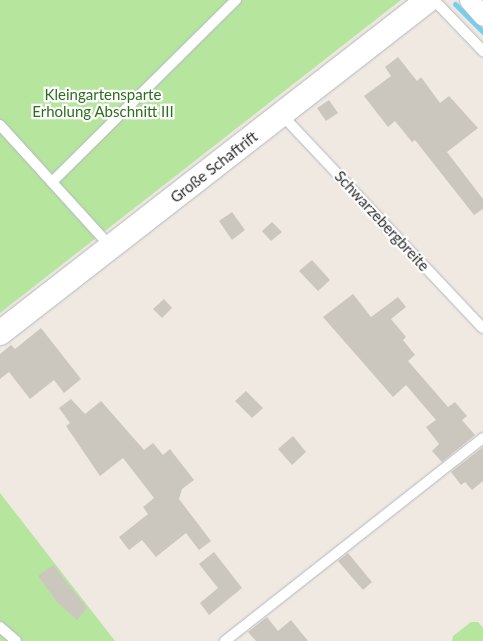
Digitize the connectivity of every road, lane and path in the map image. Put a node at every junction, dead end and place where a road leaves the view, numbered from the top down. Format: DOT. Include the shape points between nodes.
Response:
graph roads {
  1 [pos="236,0"];
  2 [pos="428,0"];
  3 [pos="434,0"];
  4 [pos="483,51"];
  5 [pos="281,114"];
  6 [pos="0,125"];
  7 [pos="52,182"];
  8 [pos="111,247"];
  9 [pos="483,328"];
  10 [pos="0,333"];
  11 [pos="483,438"];
  12 [pos="0,627"];
  13 [pos="16,641"];
  14 [pos="225,641"];
  1 -- 7 [label="lane"];
  2 -- 5 [label="street, Große Schaftrift"];
  3 -- 4 [label="lane"];
  5 -- 8 [label="street, Große Schaftrift"];
  5 -- 9 [label="lane, Schwarzebergbreite"];
  6 -- 7 [label="lane"];
  7 -- 8 [label="lane"];
  8 -- 10 [label="street, Große Schaftrift"];
  11 -- 14 [label="lane"];
  12 -- 13 [label="lane"];
}
